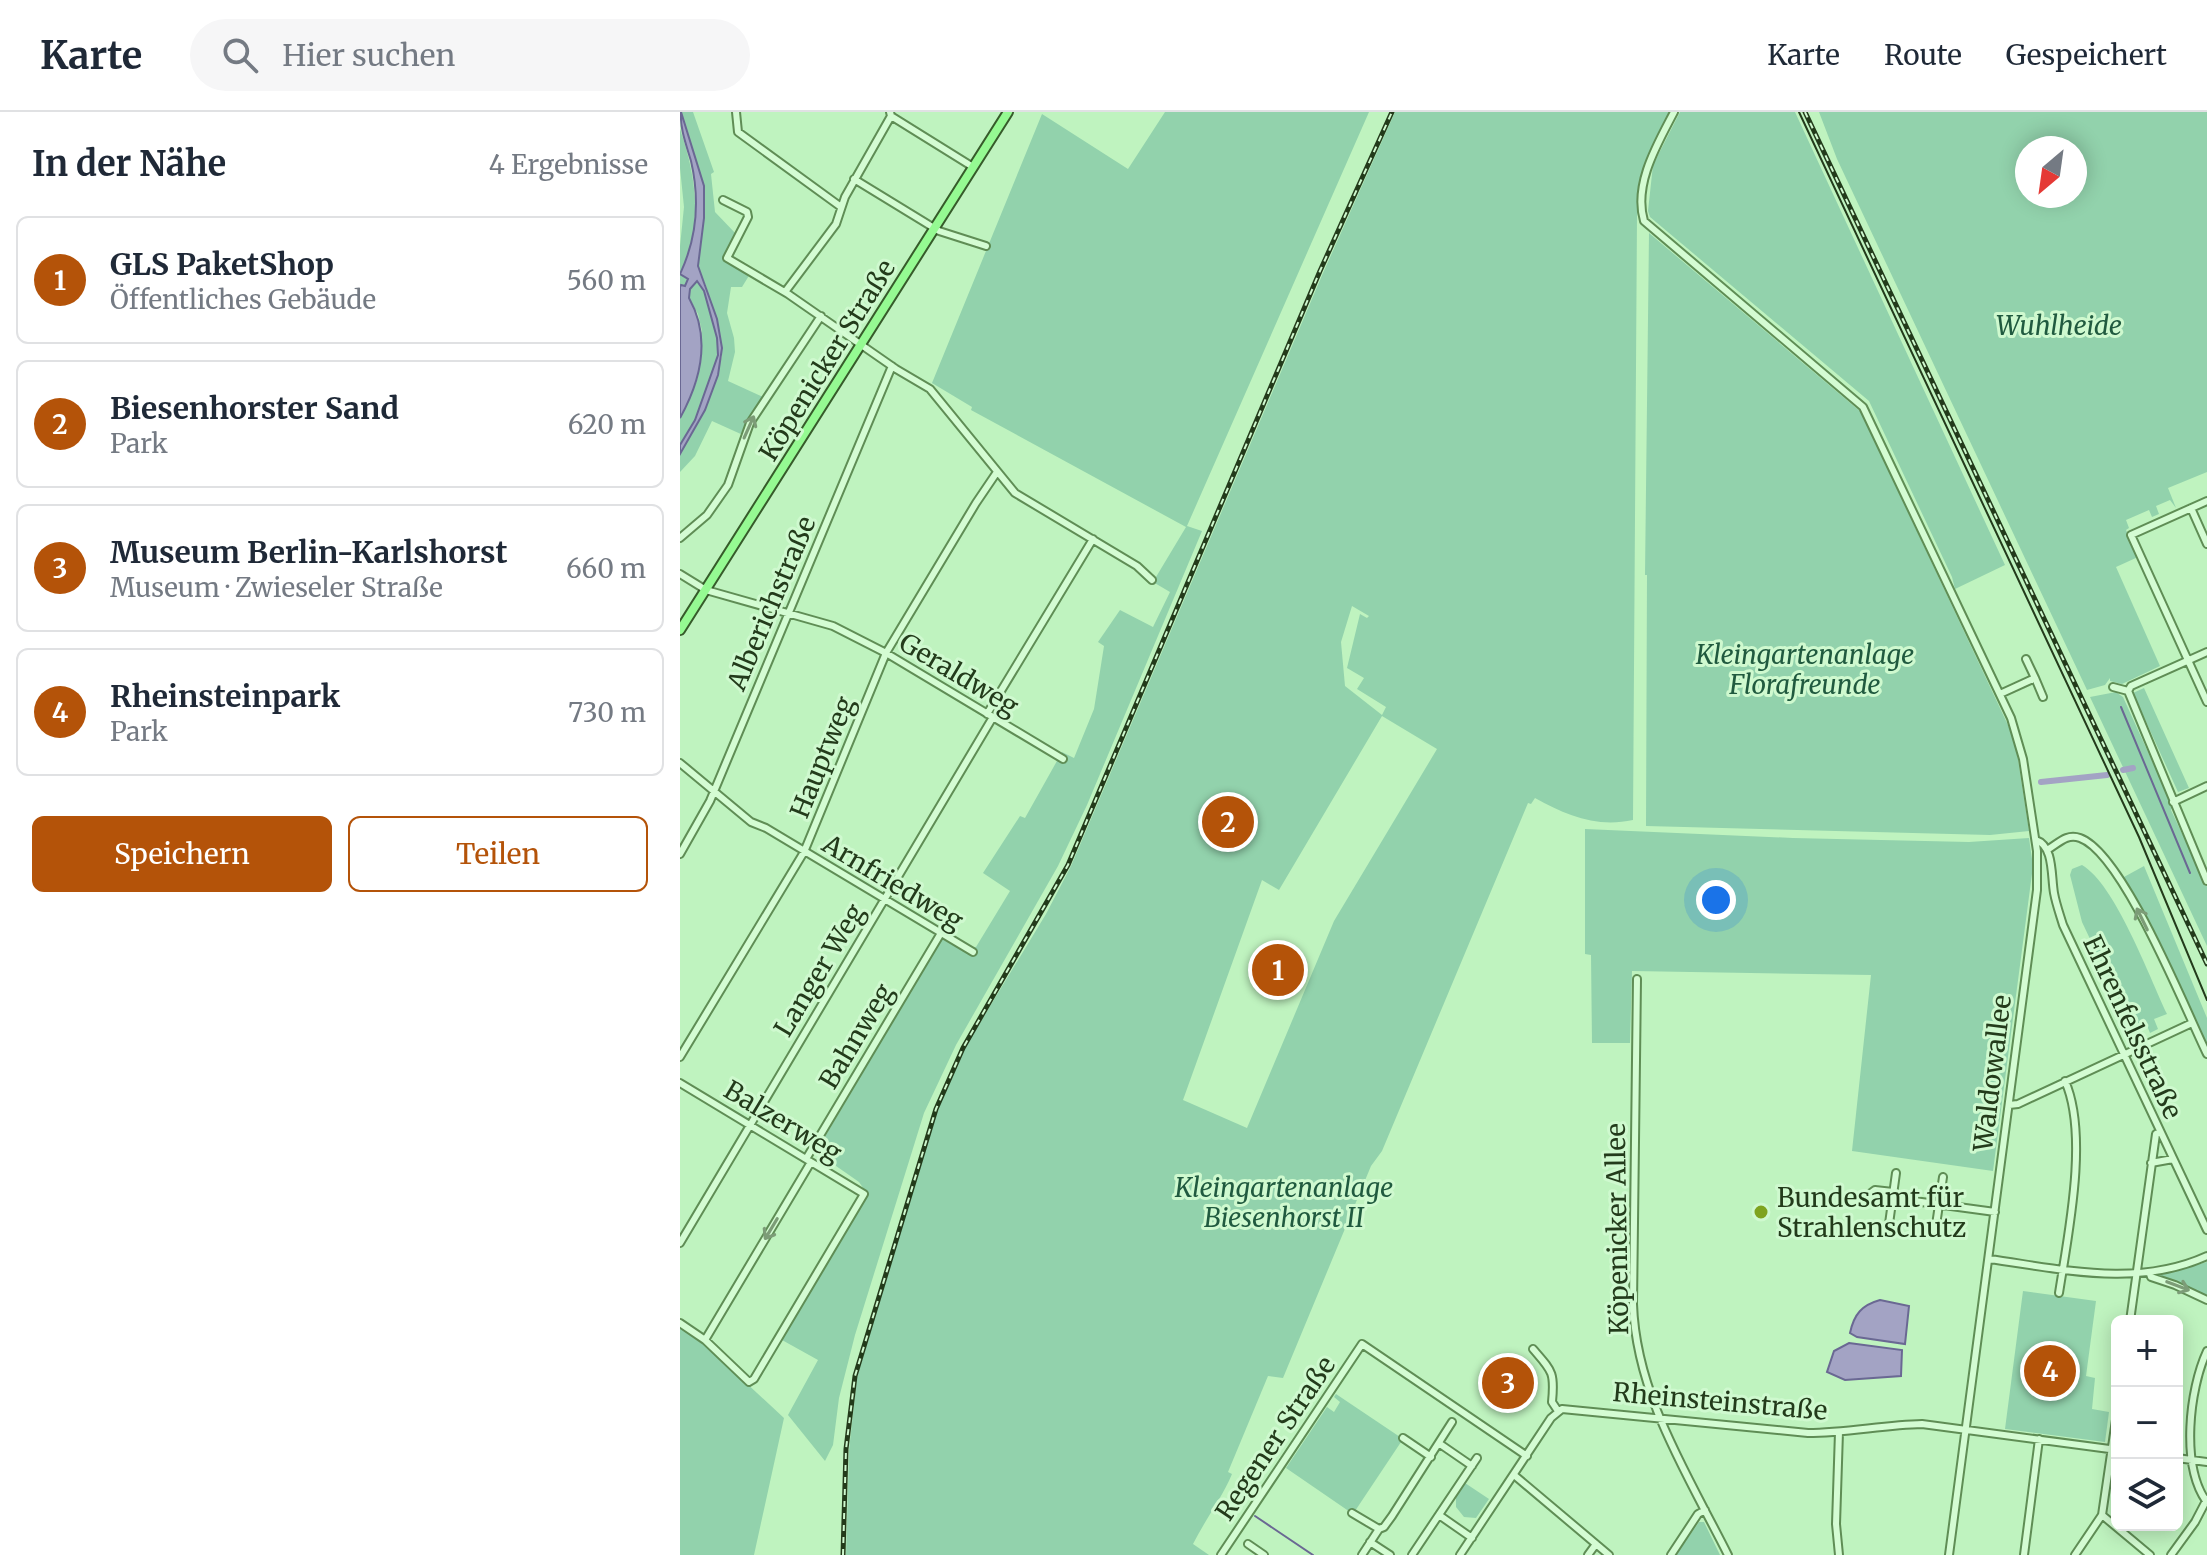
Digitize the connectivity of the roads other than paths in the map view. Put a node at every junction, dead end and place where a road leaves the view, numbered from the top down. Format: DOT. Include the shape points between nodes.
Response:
graph roads {
  1 [pos="736,112"];
  2 [pos="1008,112"];
  3 [pos="1674,112"];
  4 [pos="890,114"];
  5 [pos="973,167"];
  6 [pos="854,179"];
  7 [pos="723,200"];
  8 [pos="841,207"];
  9 [pos="934,228"];
  10 [pos="986,246"];
  11 [pos="785,292"];
  12 [pos="821,316"];
  13 [pos="861,344"];
  14 [pos="892,366"];
  15 [pos="997,472"];
  16 [pos="2207,501"];
  17 [pos="2191,508"];
  18 [pos="680,538"];
  19 [pos="1093,539"];
  20 [pos="2207,544"];
  21 [pos="680,574"];
  22 [pos="1152,580"];
  23 [pos="706,590"];
  24 [pos="788,613"];
  25 [pos="680,630"];
  26 [pos="2207,652"];
  27 [pos="886,653"];
  28 [pos="2026,659"];
  29 [pos="2188,660"];
  30 [pos="2035,678"];
  31 [pos="2113,687"];
  32 [pos="2128,691"];
  33 [pos="2205,692"];
  34 [pos="2000,694"];
  35 [pos="2043,697"];
  36 [pos="2207,702"];
  37 [pos="990,715"];
  38 [pos="1063,759"];
  39 [pos="680,763"];
  40 [pos="2207,786"];
  41 [pos="713,791"];
  42 [pos="2173,802"];
  43 [pos="2035,836"];
  44 [pos="2047,850"];
  45 [pos="804,852"];
  46 [pos="680,854"];
  47 [pos="2207,881"];
  48 [pos="884,900"];
  49 [pos="941,933"];
  50 [pos="973,952"];
  51 [pos="1637,979"];
  52 [pos="2192,1023"];
  53 [pos="2124,1054"];
  54 [pos="2207,1054"];
  55 [pos="680,1057"];
  56 [pos="2065,1081"];
  57 [pos="680,1083"];
  58 [pos="2009,1105"];
  59 [pos="750,1125"];
  60 [pos="2160,1132"];
  61 [pos="2173,1159"];
  62 [pos="809,1160"];
  63 [pos="2151,1163"];
  64 [pos="1896,1173"];
  65 [pos="1943,1177"];
  66 [pos="1892,1198"];
  67 [pos="1939,1204"];
  68 [pos="1995,1212"];
  69 [pos="2207,1230"];
  70 [pos="1888,1231"];
  71 [pos="1935,1232"];
  72 [pos="680,1243"];
  73 [pos="2207,1256"];
  74 [pos="1989,1259"];
  75 [pos="2063,1269"];
  76 [pos="2150,1274"];
  77 [pos="2137,1275"];
  78 [pos="2059,1293"];
  79 [pos="2207,1300"];
  80 [pos="2131,1315"];
  81 [pos="680,1323"];
  82 [pos="705,1340"];
  83 [pos="1533,1349"];
  84 [pos="2207,1351"];
  85 [pos="1558,1411"];
  86 [pos="1659,1417"];
  87 [pos="1452,1422"];
  88 [pos="1966,1429"];
  89 [pos="1839,1432"];
  90 [pos="1403,1438"];
  91 [pos="2039,1439"];
  92 [pos="1440,1444"];
  93 [pos="2111,1449"];
  94 [pos="1527,1456"];
  95 [pos="1431,1457"];
  96 [pos="1477,1458"];
  97 [pos="2112,1459"];
  98 [pos="2183,1459"];
  99 [pos="2190,1460"];
  100 [pos="2207,1462"];
  101 [pos="1472,1466"];
  102 [pos="1514,1475"];
  103 [pos="2207,1500"];
  104 [pos="1705,1510"];
  105 [pos="1352,1513"];
  106 [pos="1439,1515"];
  107 [pos="2102,1515"];
  108 [pos="1379,1529"];
  109 [pos="1472,1538"];
  110 [pos="1370,1542"];
  111 [pos="1248,1544"];
  112 [pos="1596,1544"];
  113 [pos="1221,1555"];
  114 [pos="1264,1555"];
  115 [pos="1362,1555"];
  116 [pos="1390,1555"];
  117 [pos="1412,1555"];
  118 [pos="1460,1555"];
  119 [pos="1588,1555"];
  120 [pos="1609,1555"];
  121 [pos="1671,1555"];
  122 [pos="1728,1555"];
  123 [pos="1839,1555"];
  124 [pos="1949,1555"];
  125 [pos="2024,1555"];
  126 [pos="2075,1555"];
  127 [pos="2150,1555"];
  128 [pos="2171,1555"];
  1 -- 8 [label="street" via="736,129"];
  2 -- 5 [label="main road, Köpenicker Straße"];
  3 -- 34 [label="street, Waldowallee" via="1648,169 1643,216 1653,230 1863,407"];
  4 -- 5 [label="street"];
  4 -- 6 [label="street"];
  5 -- 9 [label="main road, Köpenicker Straße"];
  6 -- 8 [label="street"];
  6 -- 9 [label="street"];
  7 -- 11 [label="street" via="748,217 727,258"];
  8 -- 11 [label="street" via="836,224"];
  9 -- 10 [label="street"];
  9 -- 13 [label="main road, Köpenicker Straße"];
  11 -- 12 [label="street"];
  12 -- 13 [label="street"];
  18 -- 12 [label="street, one-way" via="707,515 728,485 750,423"];
  13 -- 14 [label="street"];
  13 -- 23 [label="main road, Köpenicker Straße"];
  14 -- 15 [label="street" via="930,389"];
  14 -- 24 [label="street, Alberichstraße"];
  15 -- 19 [label="street" via="1015,493"];
  15 -- 27 [label="street, Hauptweg"];
  16 -- 17 [label="street"];
  17 -- 20 [label="street"];
  17 -- 29 [label="street" via="2131,535"];
  19 -- 22 [label="street"];
  19 -- 37 [label="street, Langer Weg"];
  21 -- 23 [label="street, Geraldweg"];
  23 -- 24 [label="street, Geraldweg"];
  23 -- 25 [label="main road, Köpenicker Straße"];
  24 -- 27 [label="street, Geraldweg" via="833,626"];
  24 -- 41 [label="street, Alberichstraße"];
  26 -- 29 [label="street"];
  27 -- 37 [label="street, Geraldweg"];
  27 -- 45 [label="street, Hauptweg"];
  28 -- 30 [label="street"];
  29 -- 32 [label="street"];
  29 -- 33 [label="street"];
  30 -- 34 [label="street"];
  30 -- 35 [label="street"];
  31 -- 32 [label="street"];
  32 -- 42 [label="street"];
  33 -- 36 [label="street"];
  34 -- 43 [label="street, Waldowallee" via="2020,745"];
  37 -- 38 [label="street, Geraldweg"];
  37 -- 48 [label="street, Langer Weg"];
  39 -- 41 [label="street, Arnfriedweg"];
  40 -- 42 [label="street"];
  41 -- 45 [label="street, Arnfriedweg" via="751,822"];
  41 -- 46 [label="street, Alberichstraße"];
  42 -- 47 [label="street"];
  43 -- 44 [label="street"];
  43 -- 58 [label="street, Waldowallee" via="2037,890"];
  52 -- 44 [label="street, one-way" via="2129,893 2108,862 2080,838 2064,838"];
  44 -- 53 [label="street, Ehrenfelsstraße" via="2063,925"];
  45 -- 48 [label="street, Arnfriedweg"];
  45 -- 55 [label="street, Hauptweg"];
  48 -- 49 [label="street, Arnfriedweg"];
  48 -- 59 [label="street, Langer Weg"];
  49 -- 50 [label="street, Arnfriedweg"];
  49 -- 62 [label="street, Bahnweg"];
  51 -- 86 [label="street, Köpenicker Allee" via="1633,1314 1643,1374"];
  52 -- 53 [label="street"];
  52 -- 54 [label="street"];
  53 -- 56 [label="street"];
  53 -- 60 [label="street, Ehrenfelsstraße"];
  56 -- 58 [label="street"];
  56 -- 75 [label="street" via="2075,1163"];
  57 -- 59 [label="street, Balzerweg"];
  58 -- 68 [label="street, Waldowallee"];
  59 -- 62 [label="street, Balzerweg"];
  59 -- 72 [label="street, Langer Weg"];
  60 -- 61 [label="street, Ehrenfelsstraße"];
  60 -- 63 [label="street"];
  61 -- 63 [label="street"];
  61 -- 69 [label="street, Ehrenfelsstraße"];
  62 -- 82 [label="street, Bahnweg, one-way"];
  62 -- 82 [label="street, Balzerweg" via="864,1194 759,1374 749,1382"];
  63 -- 77 [label="street"];
  64 -- 66 [label="street"];
  65 -- 67 [label="street"];
  66 -- 67 [label="street"];
  66 -- 70 [label="street"];
  67 -- 68 [label="street"];
  67 -- 71 [label="street"];
  68 -- 74 [label="street, Waldowallee"];
  73 -- 76 [label="street"];
  74 -- 75 [label="street"];
  74 -- 88 [label="street, Waldowallee"];
  75 -- 77 [label="street"];
  75 -- 78 [label="street"];
  76 -- 77 [label="street"];
  76 -- 79 [label="street, one-way"];
  77 -- 80 [label="street"];
  81 -- 82 [label="street"];
  83 -- 85 [label="street" via="1554,1376 1552,1402"];
  84 -- 99 [label="street" via="2195,1391"];
  85 -- 86 [label="street, Rheinsteinstraße"];
  85 -- 94 [label="street"];
  86 -- 89 [label="street, Rheinsteinstraße"];
  86 -- 104 [label="street, Köpenicker Allee"];
  87 -- 92 [label="street"];
  88 -- 89 [label="street, Rheinsteinstraße" via="1902,1424"];
  88 -- 91 [label="street, Rheinsteinstraße"];
  88 -- 124 [label="street, Waldowallee"];
  89 -- 123 [label="street"];
  90 -- 95 [label="street"];
  91 -- 93 [label="street, Rheinsteinstraße"];
  91 -- 125 [label="street"];
  92 -- 95 [label="street"];
  92 -- 101 [label="street"];
  94 -- 102 [label="street"];
  94 -- 113 [label="street, Regener Straße" via="1362,1344"];
  95 -- 108 [label="street"];
  96 -- 101 [label="street"];
  97 -- 107 [label="street"];
  98 -- 99 [label="street"];
  99 -- 100 [label="street"];
  99 -- 103 [label="street"];
  101 -- 106 [label="street"];
  102 -- 109 [label="street"];
  102 -- 112 [label="street"];
  103 -- 128 [label="street"];
  104 -- 121 [label="street"];
  104 -- 122 [label="street, Köpenicker Allee"];
  105 -- 108 [label="street"];
  106 -- 109 [label="street"];
  106 -- 117 [label="street"];
  107 -- 126 [label="street"];
  107 -- 127 [label="street"];
  108 -- 110 [label="street"];
  109 -- 118 [label="street"];
  110 -- 115 [label="street"];
  110 -- 116 [label="street"];
  111 -- 114 [label="street"];
  112 -- 119 [label="street"];
  112 -- 120 [label="street"];
}
